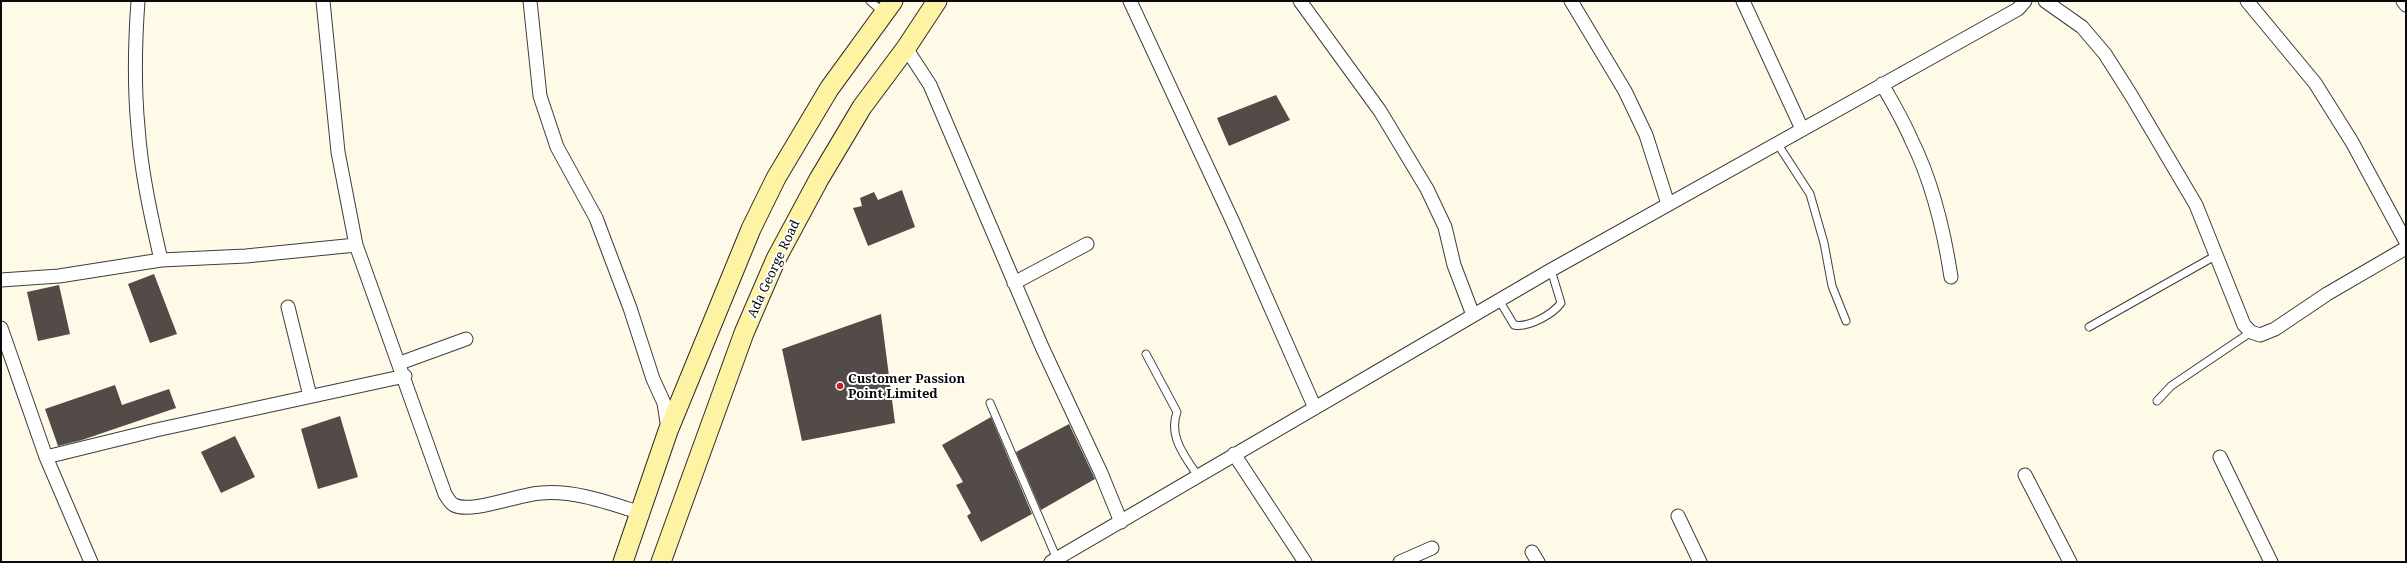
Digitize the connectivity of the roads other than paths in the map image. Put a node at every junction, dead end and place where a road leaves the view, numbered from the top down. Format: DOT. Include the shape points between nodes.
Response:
graph roads {
  1 [pos="138,1"];
  2 [pos="323,1"];
  3 [pos="530,1"];
  4 [pos="937,1"];
  5 [pos="1130,1"];
  6 [pos="1300,1"];
  7 [pos="1571,1"];
  8 [pos="1742,1"];
  9 [pos="2025,1"];
  10 [pos="2045,1"];
  11 [pos="2247,1"];
  12 [pos="2403,1"];
  13 [pos="883,5"];
  14 [pos="2406,5"];
  15 [pos="906,48"];
  16 [pos="1882,84"];
  17 [pos="1802,129"];
  18 [pos="1777,143"];
  19 [pos="1668,204"];
  20 [pos="2406,242"];
  21 [pos="1087,244"];
  22 [pos="356,245"];
  23 [pos="2406,248"];
  24 [pos="2215,256"];
  25 [pos="161,260"];
  26 [pos="1551,270"];
  27 [pos="1951,277"];
  28 [pos="1,280"];
  29 [pos="1014,283"];
  30 [pos="1499,300"];
  31 [pos="288,307"];
  32 [pos="1473,315"];
  33 [pos="1846,321"];
  34 [pos="2089,327"];
  35 [pos="1,328"];
  36 [pos="2251,332"];
  37 [pos="466,339"];
  38 [pos="1146,354"];
  39 [pos="400,363"];
  40 [pos="405,376"];
  41 [pos="310,396"];
  42 [pos="2157,401"];
  43 [pos="990,403"];
  44 [pos="1315,408"];
  45 [pos="668,431"];
  46 [pos="1234,454"];
  47 [pos="2220,456"];
  48 [pos="46,457"];
  49 [pos="2025,475"];
  50 [pos="1198,476"];
  51 [pos="641,514"];
  52 [pos="1678,516"];
  53 [pos="1121,522"];
  54 [pos="1432,548"];
  55 [pos="1054,560"];
  56 [pos="91,562"];
  57 [pos="623,562"];
  58 [pos="661,562"];
  59 [pos="1305,562"];
  60 [pos="1400,562"];
  61 [pos="1700,562"];
  62 [pos="2070,562"];
  63 [pos="2271,562"];
  1 -- 25 [label="street" via="138,126 146,190"];
  2 -- 22 [label="street" via="338,152"];
  3 -- 45 [label="street" via="540,96 557,147 596,218 653,379 664,403"];
  4 -- 15 [label="main road, Ada George Road"];
  5 -- 44 [label="street" via="1232,220"];
  6 -- 32 [label="street" via="1380,111 1427,189 1445,227 1454,265"];
  7 -- 19 [label="street" via="1629,99 1646,134"];
  8 -- 17 [label="street"];
  9 -- 16 [label="street" via="2018,8"];
  10 -- 24 [label="street" via="2082,27 2109,60 2196,205"];
  11 -- 20 [label="street" via="2315,83 2352,142"];
  12 -- 14 [label="street"];
  13 -- 45 [label="main road" via="776,178 718,305"];
  15 -- 29 [label="street" via="930,85"];
  15 -- 58 [label="main road, Ada George Road" via="862,106 818,179 776,259 744,333"];
  16 -- 17 [label="street"];
  16 -- 27 [label="street" via="1912,139 1924,171 1938,216"];
  17 -- 18 [label="street"];
  18 -- 19 [label="street"];
  18 -- 33 [label="lane" via="1810,194 1824,243 1832,286"];
  19 -- 26 [label="street"];
  21 -- 29 [label="street"];
  22 -- 25 [label="street" via="246,256"];
  22 -- 39 [label="street"];
  23 -- 36 [label="street" via="2327,294 2275,329 2260,335"];
  24 -- 34 [label="lane"];
  24 -- 36 [label="street" via="2244,325"];
  25 -- 28 [label="street" via="59,276"];
  26 -- 30 [label="street"];
  26 -- 30 [label="lane" via="1561,303 1555,310 1522,327 1514,325"];
  29 -- 53 [label="street"];
  30 -- 32 [label="street"];
  31 -- 41 [label="street"];
  32 -- 44 [label="street"];
  35 -- 48 [label="street"];
  36 -- 42 [label="lane" via="2171,386"];
  37 -- 39 [label="street"];
  38 -- 50 [label="lane" via="1177,412 1173,422 1179,447"];
  39 -- 40 [label="street"];
  40 -- 41 [label="street"];
  40 -- 51 [label="street" via="445,494 453,505 479,506 541,492 564,493 590,497"];
  41 -- 48 [label="street"];
  43 -- 55 [label="lane"];
  44 -- 46 [label="street"];
  45 -- 51 [label="main road"];
  46 -- 50 [label="street"];
  46 -- 59 [label="street"];
  47 -- 63 [label="street"];
  48 -- 56 [label="street"];
  49 -- 62 [label="street"];
  50 -- 53 [label="street"];
  51 -- 57 [label="main road"];
  52 -- 61 [label="street"];
  53 -- 55 [label="street"];
  54 -- 60 [label="street"];
}
